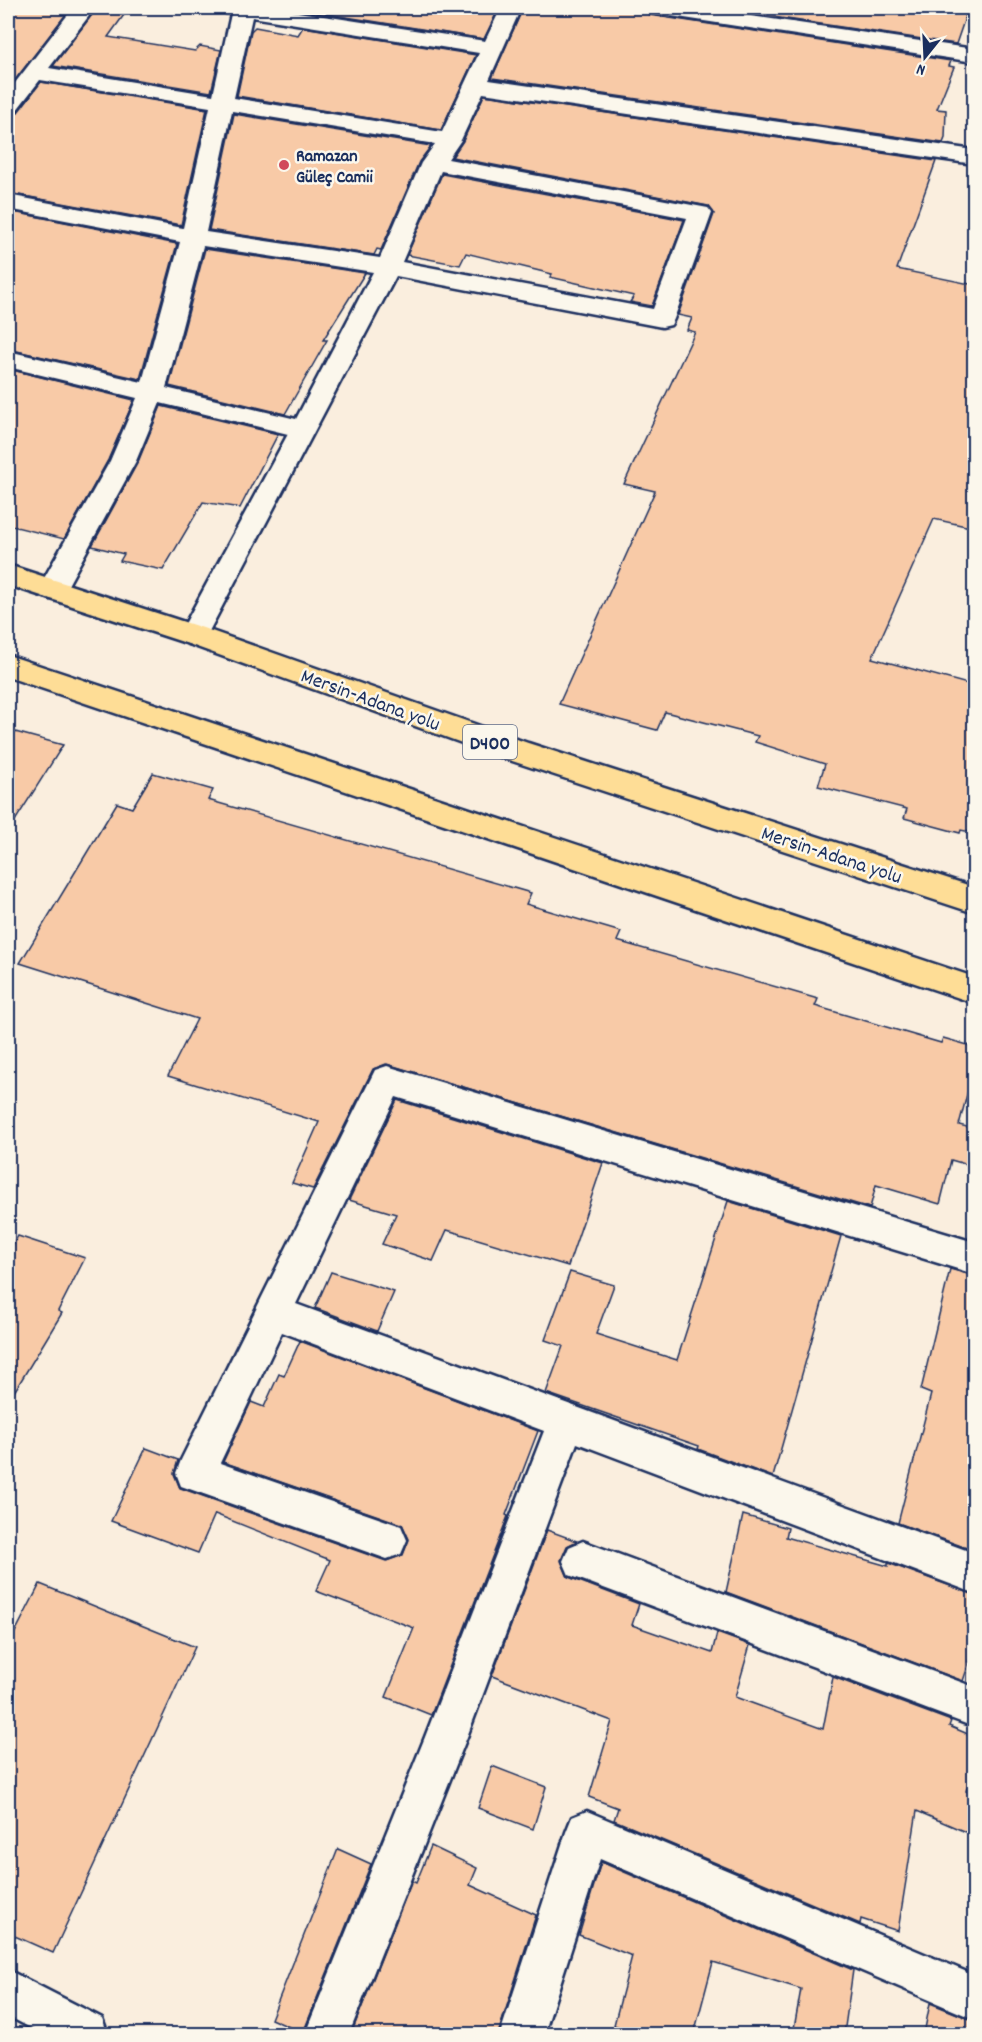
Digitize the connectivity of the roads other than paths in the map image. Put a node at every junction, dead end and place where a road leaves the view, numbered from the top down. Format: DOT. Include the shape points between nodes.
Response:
graph roads {
  1 [pos="84,8"];
  2 [pos="240,8"];
  3 [pos="511,8"];
  4 [pos="658,8"];
  5 [pos="491,48"];
  6 [pos="975,56"];
  7 [pos="34,72"];
  8 [pos="476,85"];
  9 [pos="223,104"];
  10 [pos="8,106"];
  11 [pos="450,140"];
  12 [pos="975,157"];
  13 [pos="433,163"];
  14 [pos="8,202"];
  15 [pos="193,237"];
  16 [pos="388,267"];
  17 [pos="8,358"];
  18 [pos="152,392"];
  19 [pos="304,429"];
  20 [pos="8,575"];
  21 [pos="52,589"];
  22 [pos="193,635"];
  23 [pos="8,666"];
  24 [pos="975,900"];
  25 [pos="975,990"];
  26 [pos="975,1258"];
  27 [pos="273,1312"];
  28 [pos="567,1421"];
  29 [pos="387,1540"];
  30 [pos="583,1561"];
  31 [pos="975,1573"];
  32 [pos="975,1707"];
  33 [pos="8,1992"];
  34 [pos="975,1997"];
  35 [pos="86,2034"];
  36 [pos="327,2034"];
  37 [pos="522,2034"];
  1 -- 7 [label="street"];
  2 -- 5 [label="street"];
  2 -- 9 [label="street"];
  3 -- 5 [label="street"];
  4 -- 6 [label="street"];
  5 -- 8 [label="street"];
  7 -- 9 [label="street"];
  7 -- 10 [label="street"];
  8 -- 11 [label="street"];
  8 -- 12 [label="street"];
  9 -- 11 [label="street"];
  9 -- 15 [label="street"];
  11 -- 13 [label="street"];
  13 -- 16 [label="street"];
  13 -- 16 [label="street" via="700,213 662,319"];
  14 -- 15 [label="street"];
  15 -- 16 [label="street"];
  15 -- 18 [label="street"];
  16 -- 19 [label="street"];
  17 -- 18 [label="street"];
  18 -- 19 [label="street"];
  18 -- 21 [label="street" via="123,461"];
  19 -- 22 [label="street"];
  20 -- 21 [label="highway, Mersin-Adana yolu / D400"];
  21 -- 22 [label="highway, Mersin-Adana yolu / D400"];
  22 -- 24 [label="highway, Mersin-Adana yolu / D400" via="517,752"];
  23 -- 25 [label="highway"];
  26 -- 27 [label="street" via="387,1080"];
  27 -- 28 [label="street"];
  27 -- 29 [label="street" via="195,1473"];
  28 -- 31 [label="street"];
  28 -- 36 [label="street"];
  30 -- 32 [label="street"];
  33 -- 35 [label="street"];
  34 -- 37 [label="street" via="587,1832"];
}
